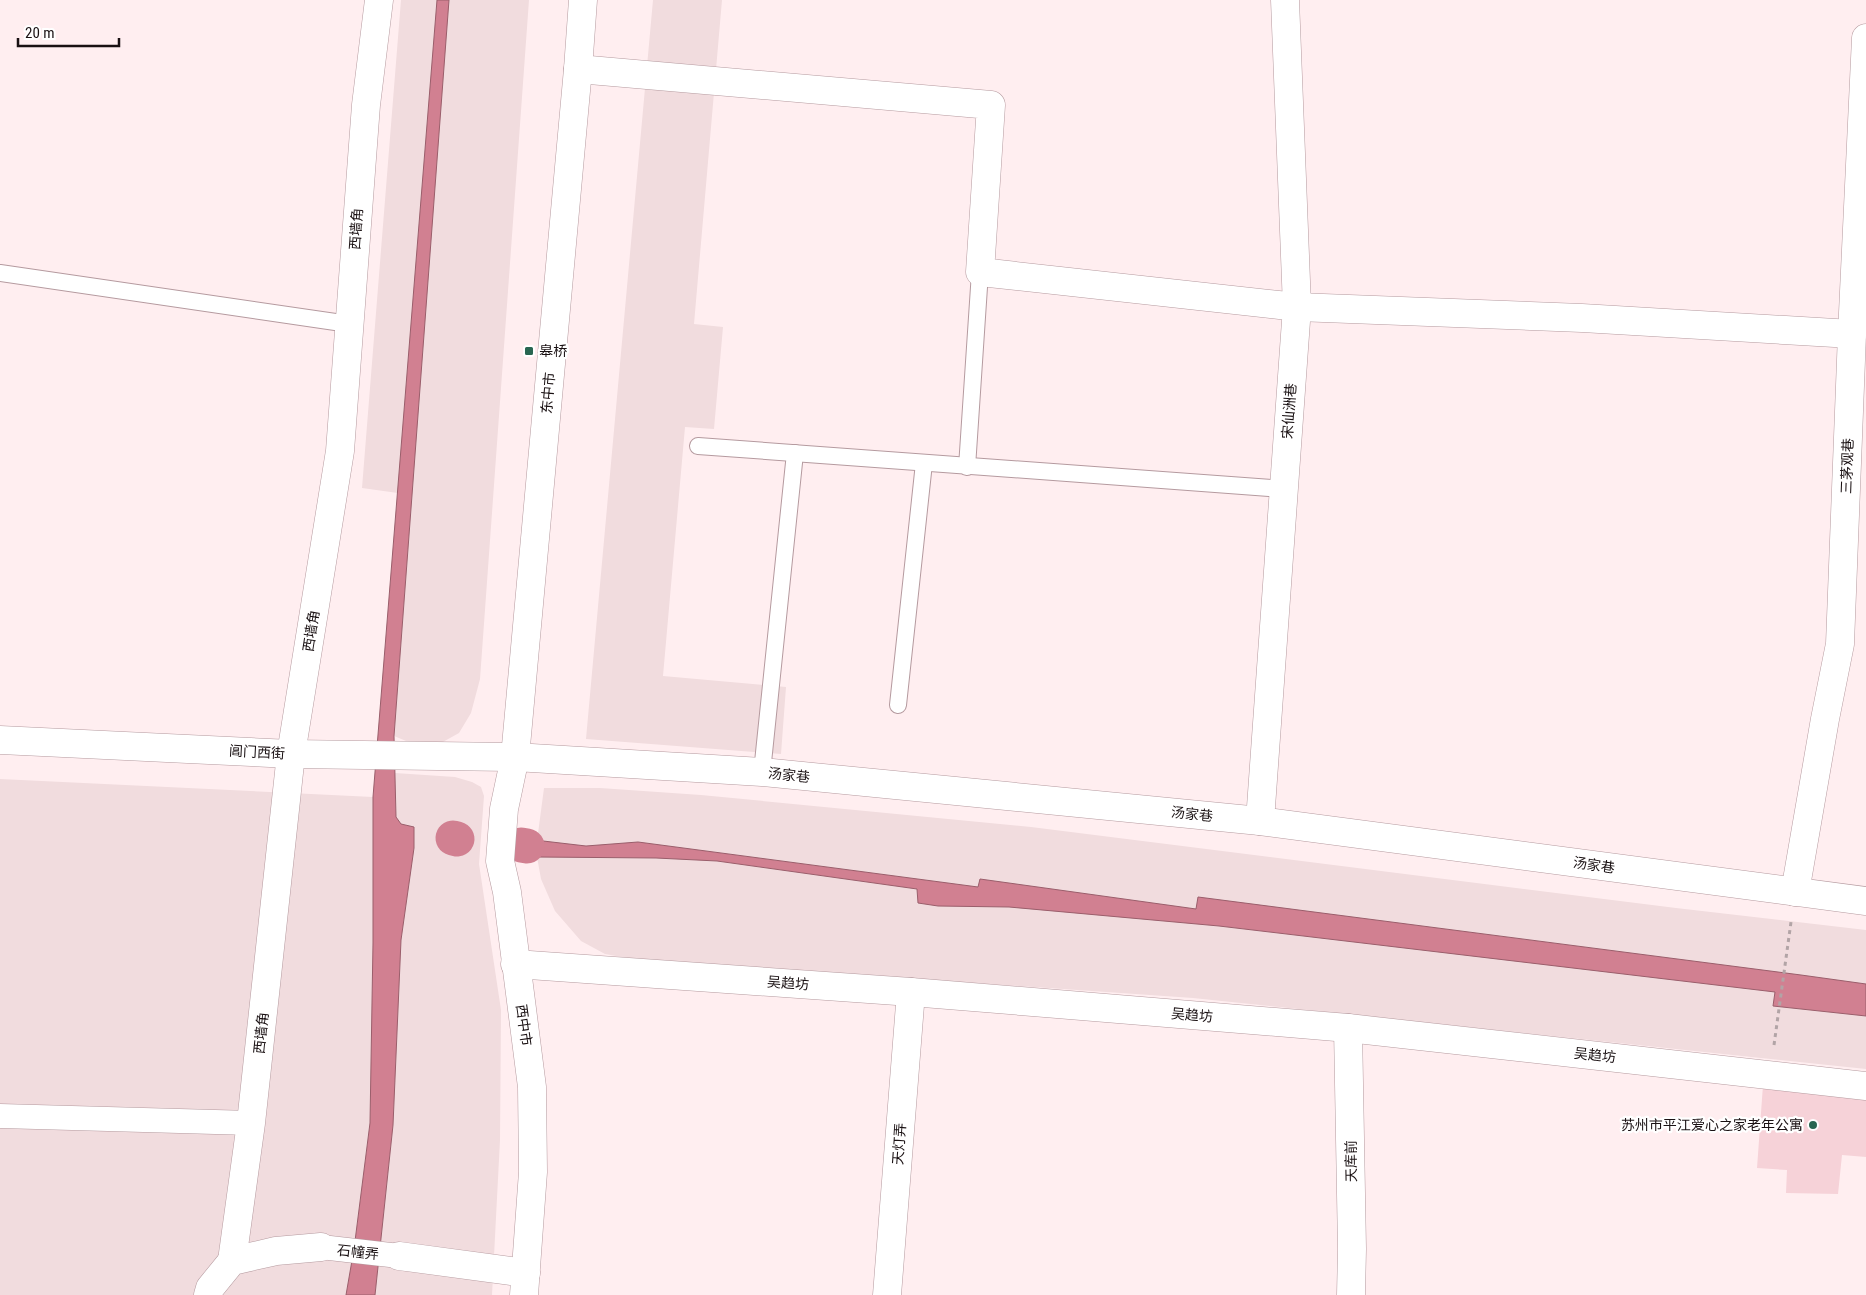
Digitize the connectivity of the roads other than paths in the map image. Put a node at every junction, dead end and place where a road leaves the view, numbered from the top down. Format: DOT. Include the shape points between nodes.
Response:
graph roads {
  1 [pos="379,0"];
  2 [pos="583,0"];
  3 [pos="1285,0"];
  4 [pos="1866,38"];
  5 [pos="578,69"];
  6 [pos="1860,265"];
  7 [pos="980,272"];
  8 [pos="0,273"];
  9 [pos="1297,307"];
  10 [pos="349,324"];
  11 [pos="1852,334"];
  12 [pos="698,446"];
  13 [pos="795,454"];
  14 [pos="924,463"];
  15 [pos="967,467"];
  16 [pos="1284,489"];
  17 [pos="898,705"];
  18 [pos="0,740"];
  19 [pos="291,754"];
  20 [pos="515,757"];
  21 [pos="762,772"];
  22 [pos="1260,821"];
  23 [pos="1795,892"];
  24 [pos="1866,901"];
  25 [pos="515,964"];
  26 [pos="910,992"];
  27 [pos="1348,1028"];
  28 [pos="1866,1086"];
  29 [pos="0,1116"];
  30 [pos="251,1123"];
  31 [pos="321,1247"];
  32 [pos="400,1256"];
  33 [pos="232,1261"];
  34 [pos="525,1284"];
  35 [pos="208,1295"];
  36 [pos="887,1295"];
  37 [pos="1351,1295"];
  1 -- 10 [label="street, 西墙角" via="366,105"];
  2 -- 5 [label="street, 东中市"];
  3 -- 9 [label="street, 宋仙洲巷"];
  4 -- 6 [label="street, 三茅观巷"];
  5 -- 7 [label="street" via="992,105"];
  5 -- 20 [label="street, 东中市"];
  6 -- 11 [label="street, 三茅观巷"];
  7 -- 9 [label="street"];
  7 -- 15 [label="lane"];
  8 -- 10 [label="lane"];
  9 -- 11 [label="street" via="1582,318"];
  9 -- 16 [label="street, 宋仙洲巷"];
  10 -- 19 [label="street, 西墙角" via="340,451"];
  11 -- 23 [label="street, 三茅观巷" via="1840,644"];
  12 -- 13 [label="lane"];
  13 -- 14 [label="lane"];
  13 -- 21 [label="lane"];
  14 -- 15 [label="lane"];
  14 -- 17 [label="lane"];
  15 -- 16 [label="lane"];
  16 -- 22 [label="street, 宋仙洲巷"];
  18 -- 19 [label="street, 阊门西街"];
  19 -- 20 [label="street, 阊门西街"];
  19 -- 30 [label="street, 西墙角"];
  20 -- 21 [label="street, 汤家巷"];
  20 -- 25 [label="street, 西中市" via="504,809 500,861"];
  21 -- 22 [label="street, 汤家巷"];
  22 -- 23 [label="street, 汤家巷"];
  23 -- 24 [label="street, 汤家巷"];
  25 -- 26 [label="street, 吴趋坊"];
  25 -- 34 [label="street, 西中市" via="532,1088 533,1172"];
  26 -- 27 [label="street, 吴趋坊"];
  26 -- 36 [label="street, 天灯弄"];
  27 -- 28 [label="street, 吴趋坊"];
  27 -- 37 [label="street, 天库前"];
  29 -- 30 [label="street"];
  30 -- 33 [label="street, 西墙角"];
  31 -- 32 [label="street, 石幢弄"];
  31 -- 33 [label="street, 石幢弄" via="276,1251"];
  32 -- 34 [label="street, 石幢弄"];
  33 -- 35 [label="street"];
}
